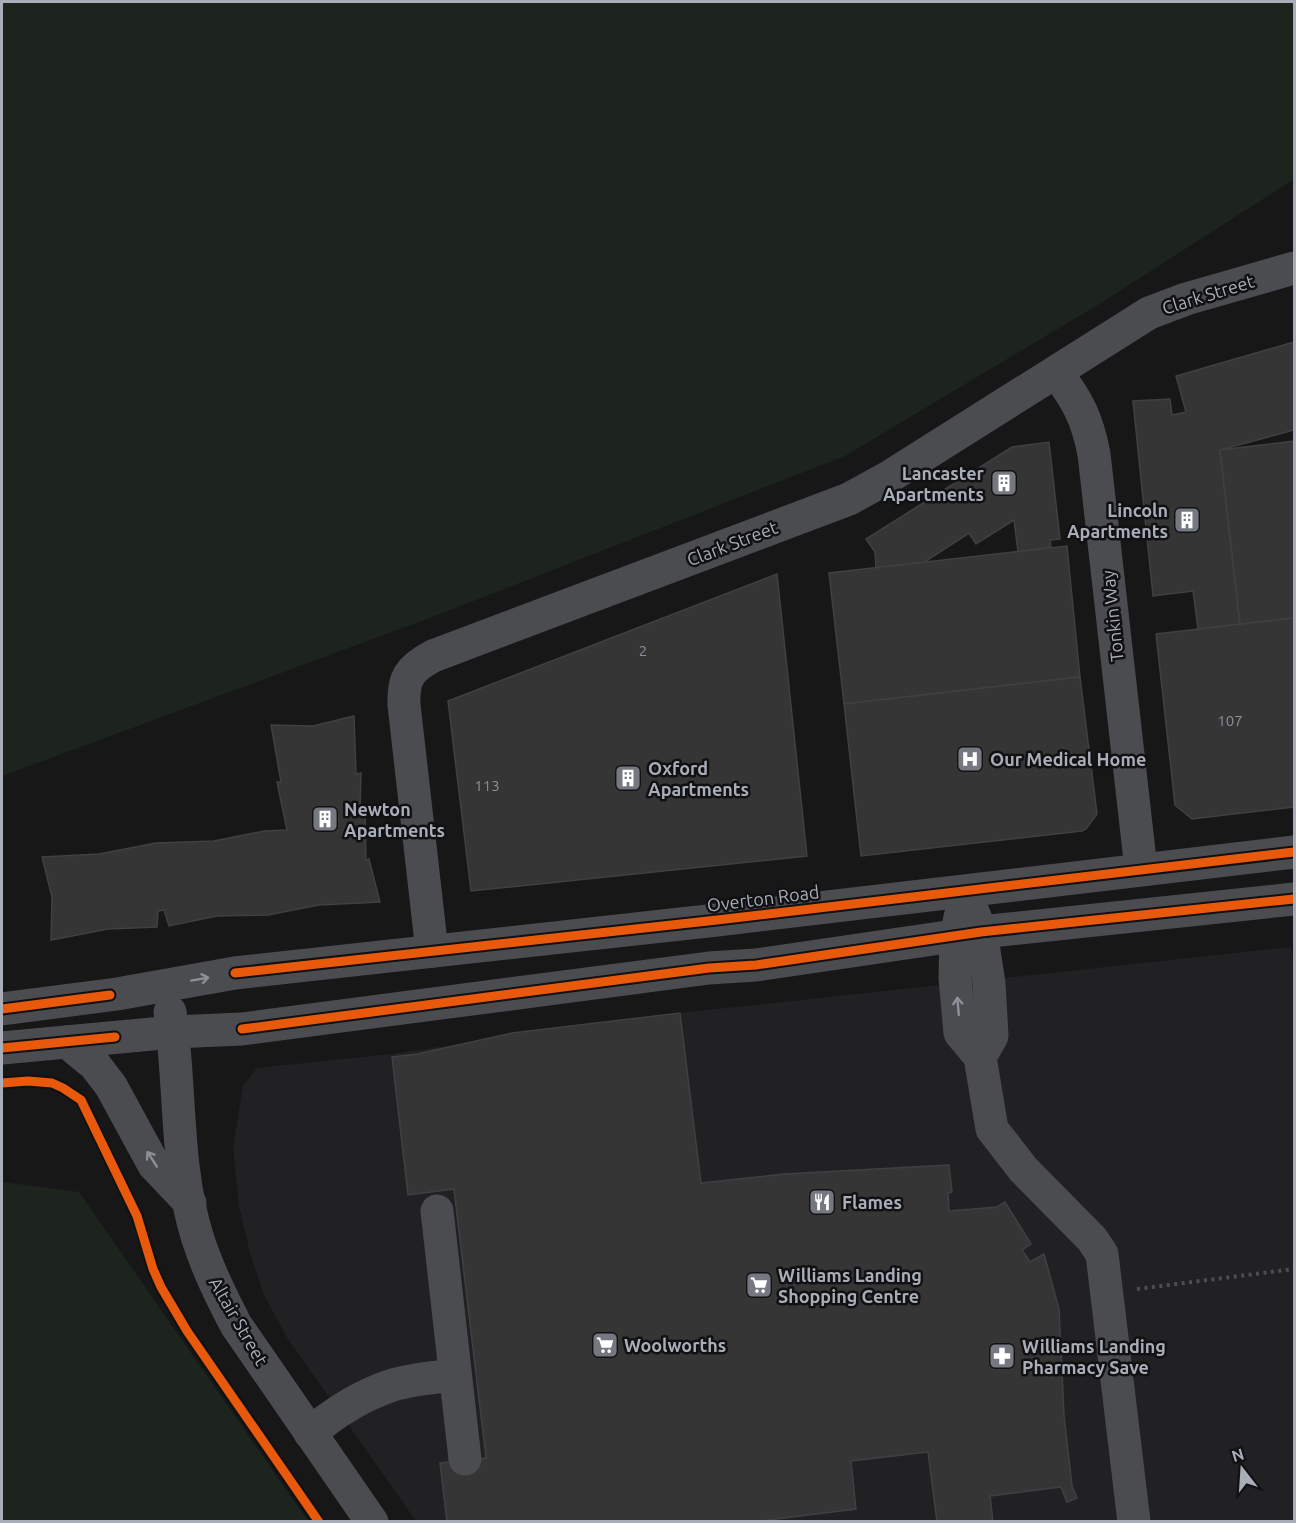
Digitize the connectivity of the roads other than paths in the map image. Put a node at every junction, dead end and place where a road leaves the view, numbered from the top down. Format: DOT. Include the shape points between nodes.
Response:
graph roads {
  1 [pos="1294,268"];
  2 [pos="1056,372"];
  3 [pos="1294,852"];
  4 [pos="1141,869"];
  5 [pos="965,891"];
  6 [pos="1294,899"];
  7 [pos="969,934"];
  8 [pos="432,951"];
  9 [pos="166,985"];
  10 [pos="2,1009"];
  11 [pos="173,1032"];
  12 [pos="67,1042"];
  13 [pos="2,1048"];
  14 [pos="190,1203"];
  15 [pos="437,1211"];
  16 [pos="455,1375"];
  17 [pos="310,1432"];
  18 [pos="465,1459"];
  19 [pos="372,1521"];
  20 [pos="1134,1521"];
  1 -- 2 [label="street, Clark Street" via="1165,306"];
  2 -- 4 [label="street, Tonkin Way" via="1081,410 1094,454"];
  2 -- 8 [label="street, Clark Street" via="849,499 433,656 411,671 406,680 404,705"];
  3 -- 4 [label="street, Overton Road"];
  4 -- 5 [label="street, Overton Road"];
  5 -- 7 [label="street"];
  5 -- 8 [label="street, Overton Road"];
  6 -- 7 [label="street"];
  7 -- 11 [label="street" via="756,965 259,1026"];
  7 -- 20 [label="street" via="989,983 992,1036 980,1057 992,1129 1023,1169 1102,1254"];
  9 -- 8 [label="street, Overton Road, one-way" via="235,973"];
  9 -- 10 [label="street, Overton Road"];
  9 -- 11 [label="street, Altair Street"];
  11 -- 12 [label="street"];
  11 -- 14 [label="street, Altair Street"];
  12 -- 13 [label="street"];
  14 -- 12 [label="street, one-way" via="154,1165 111,1086 95,1065"];
  14 -- 17 [label="street, Altair Street" via="196,1234 219,1293"];
  15 -- 16 [label="street"];
  16 -- 17 [label="street" via="391,1386 362,1397"];
  16 -- 18 [label="street"];
  17 -- 19 [label="street, Altair Street"];
}
